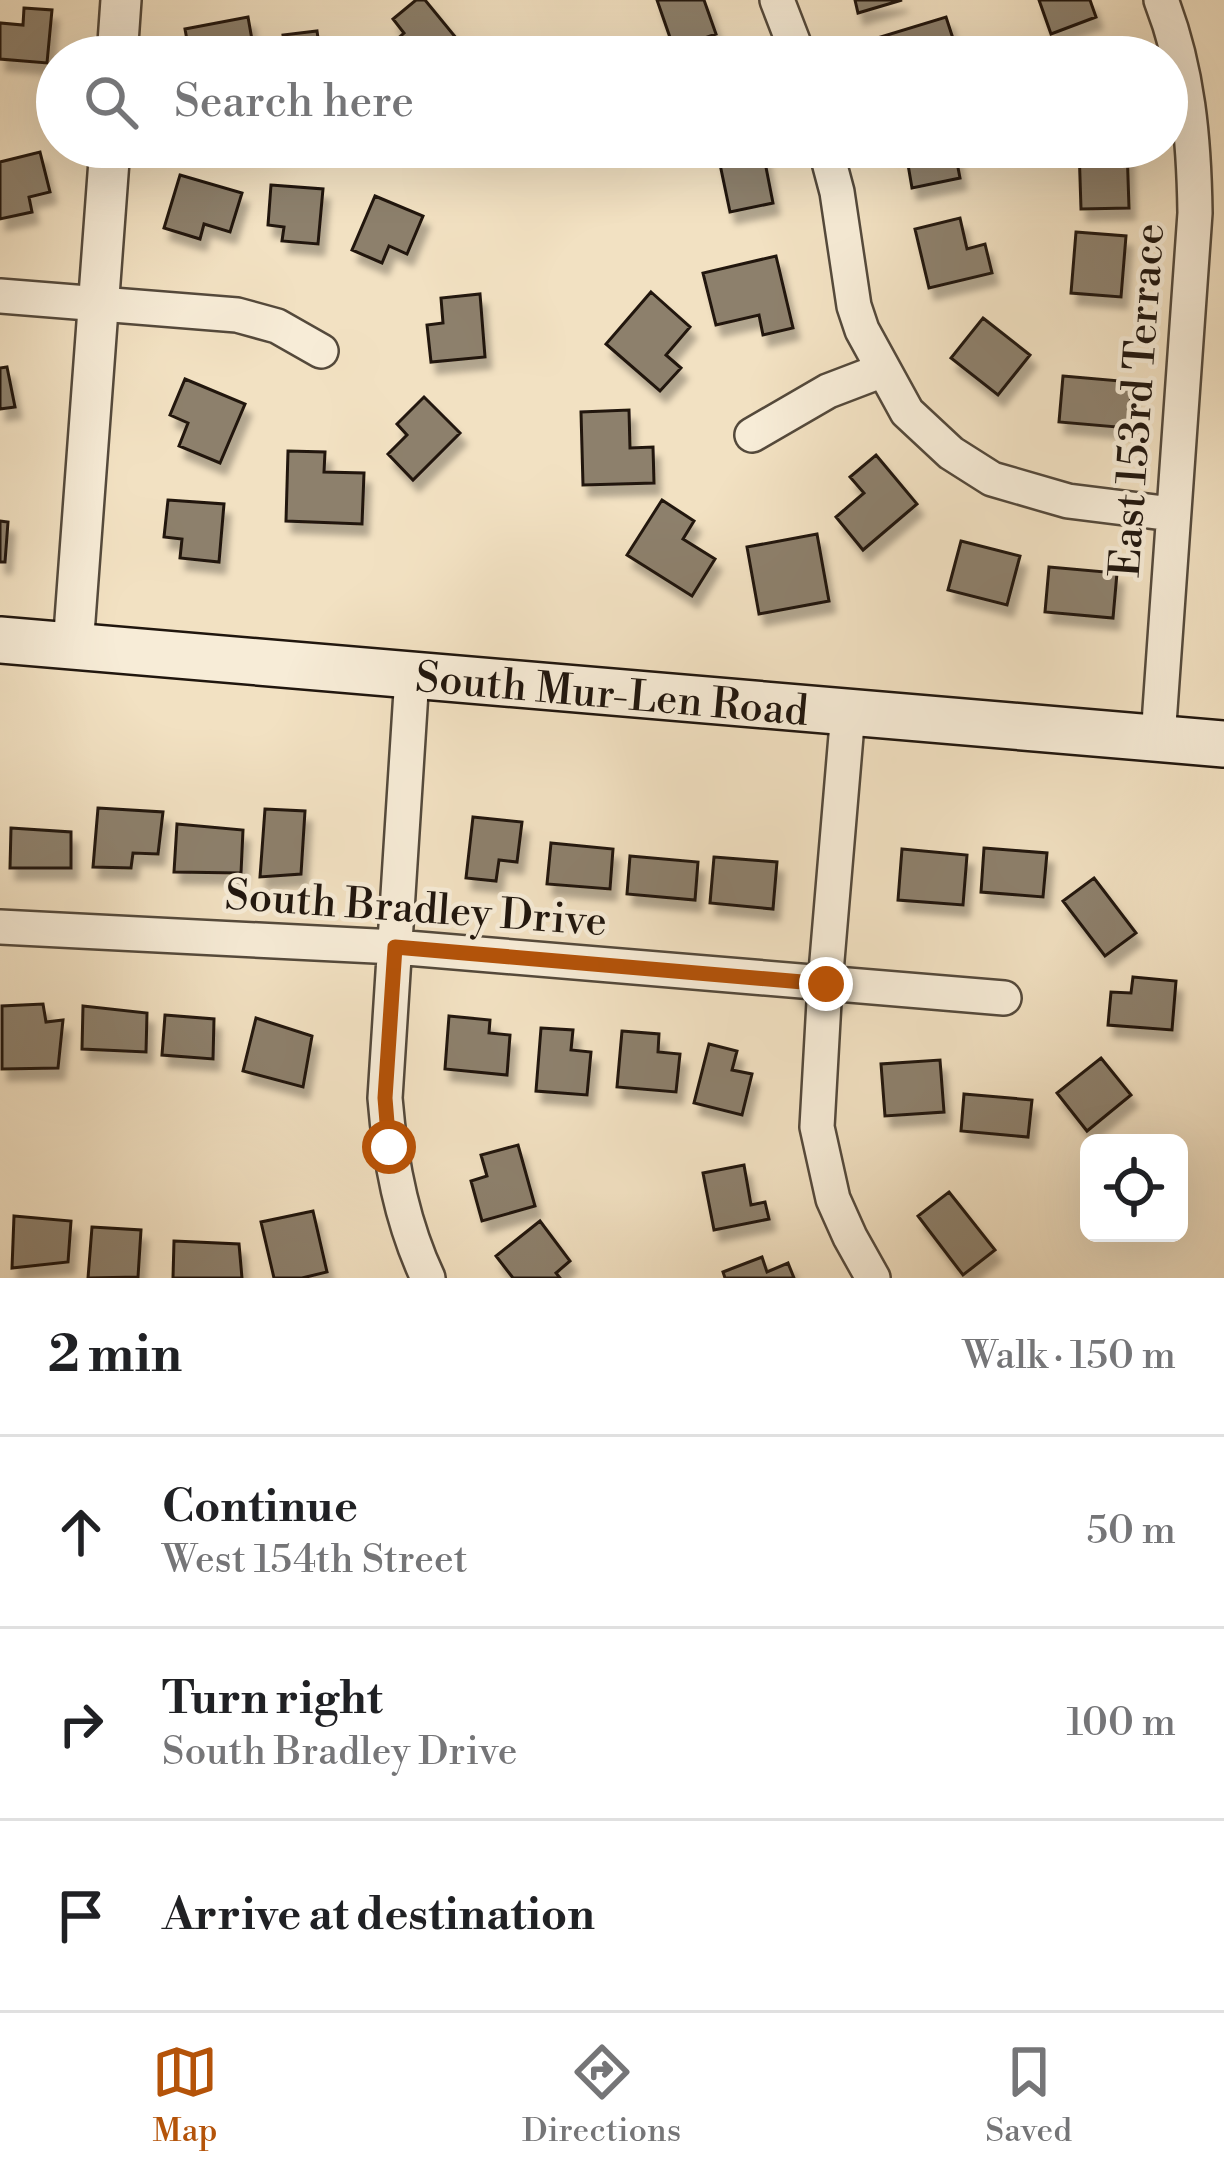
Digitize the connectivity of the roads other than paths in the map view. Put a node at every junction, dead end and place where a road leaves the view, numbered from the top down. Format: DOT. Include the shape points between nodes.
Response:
graph roads {
  1 [pos="121,0"];
  2 [pos="777,0"];
  3 [pos="1161,0"];
  4 [pos="118,36"];
  5 [pos="791,36"];
  6 [pos="1172,36"];
  7 [pos="1188,103"];
  8 [pos="108,168"];
  9 [pos="831,168"];
  10 [pos="0,296"];
  11 [pos="98,304"];
  12 [pos="321,351"];
  13 [pos="883,370"];
  14 [pos="752,435"];
  15 [pos="1172,514"];
  16 [pos="0,640"];
  17 [pos="73,646"];
  18 [pos="412,676"];
  19 [pos="848,712"];
  20 [pos="1158,738"];
  21 [pos="1224,744"];
  22 [pos="0,927"];
  23 [pos="395,947"];
  24 [pos="826,984"];
  25 [pos="1004,998"];
  26 [pos="428,1278"];
  27 [pos="873,1278"];
  1 -- 4 [label="street"];
  2 -- 5 [label="street"];
  3 -- 6 [label="street, East 153rd Terrace"];
  7 -- 15 [label="street, East 153rd Terrace" via="1195,194"];
  8 -- 11 [label="street"];
  9 -- 13 [label="street" via="854,306"];
  10 -- 11 [label="street"];
  11 -- 12 [label="street" via="236,315 278,326"];
  11 -- 17 [label="street"];
  13 -- 14 [label="street"];
  13 -- 15 [label="street" via="907,412 992,478 1068,501"];
  15 -- 20 [label="street, East 153rd Terrace"];
  16 -- 17 [label="main road, South Mur-Len Road"];
  17 -- 18 [label="main road, South Mur-Len Road"];
  18 -- 19 [label="main road, South Mur-Len Road"];
  18 -- 23 [label="street"];
  19 -- 20 [label="main road, South Mur-Len Road"];
  19 -- 24 [label="street"];
  20 -- 21 [label="main road, South Mur-Len Road"];
  22 -- 23 [label="street, South Bradley Drive"];
  23 -- 24 [label="street, South Bradley Drive"];
  23 -- 26 [label="street" via="389,1147"];
  24 -- 25 [label="street, South Bradley Drive"];
  24 -- 27 [label="street" via="820,1152 833,1199"];
}
